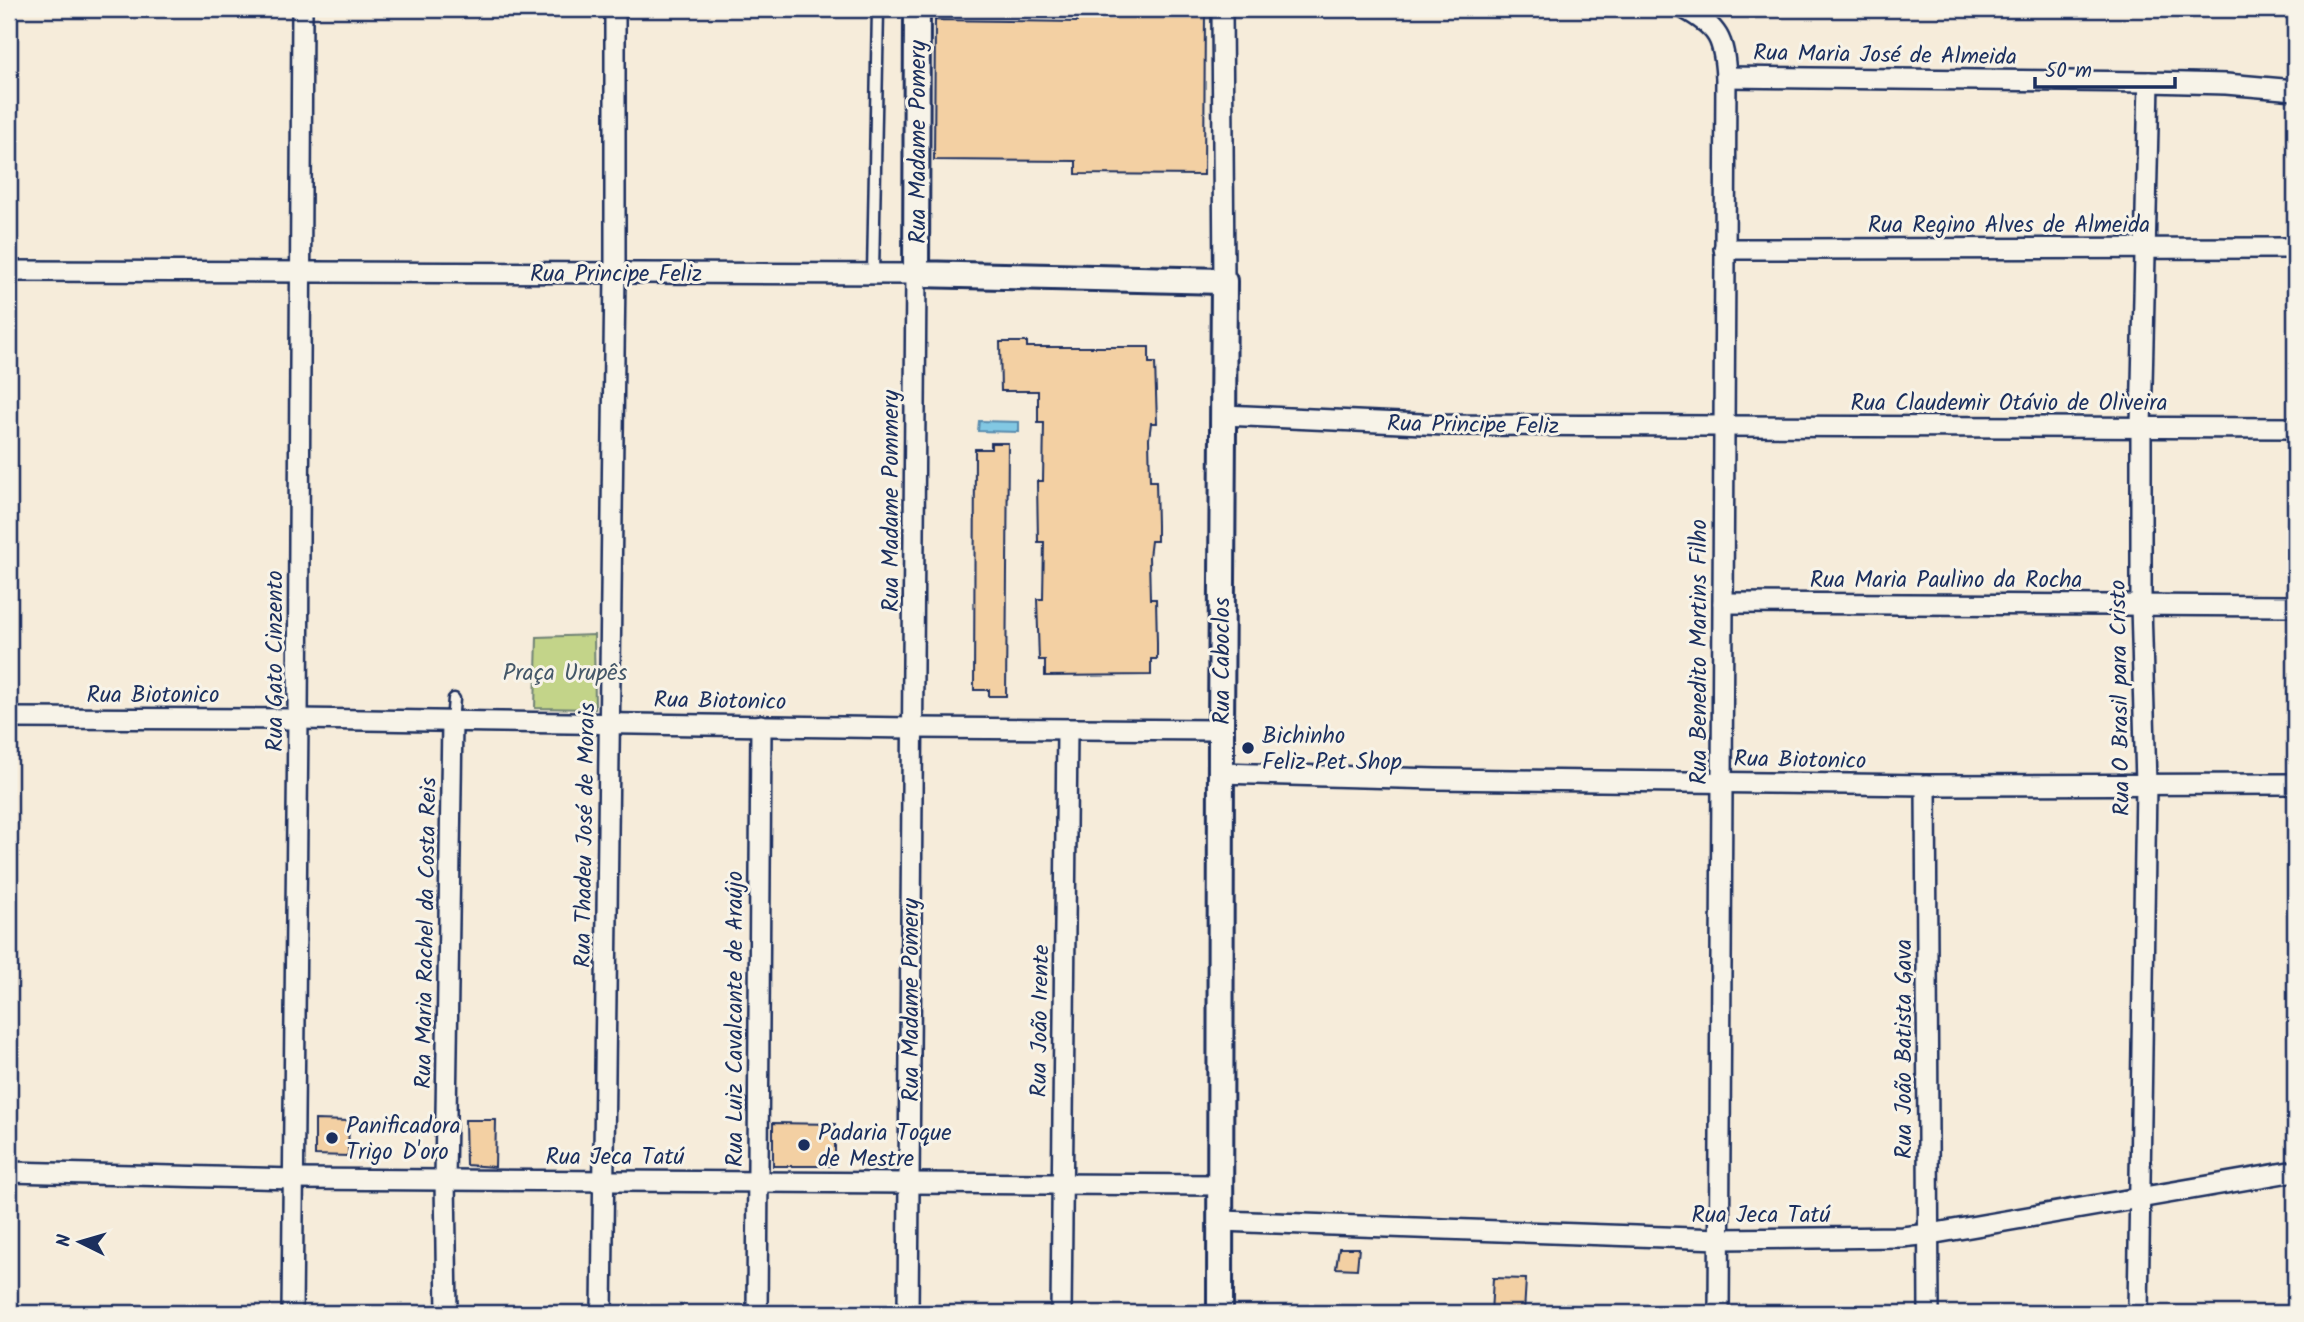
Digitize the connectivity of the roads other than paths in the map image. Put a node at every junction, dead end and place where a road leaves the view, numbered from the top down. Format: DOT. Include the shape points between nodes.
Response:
graph roads {
  1 [pos="302,9"];
  2 [pos="615,9"];
  3 [pos="878,9"];
  4 [pos="917,9"];
  5 [pos="1222,9"];
  6 [pos="1685,9"];
  7 [pos="1726,77"];
  8 [pos="2149,82"];
  9 [pos="2295,90"];
  10 [pos="2144,248"];
  11 [pos="2295,248"];
  12 [pos="1724,249"];
  13 [pos="9,271"];
  14 [pos="300,273"];
  15 [pos="615,273"];
  16 [pos="873,274"];
  17 [pos="916,274"];
  18 [pos="1224,281"];
  19 [pos="1223,415"];
  20 [pos="1723,427"];
  21 [pos="2141,427"];
  22 [pos="2295,428"];
  23 [pos="1723,603"];
  24 [pos="2141,605"];
  25 [pos="2295,606"];
  26 [pos="454,698"];
  27 [pos="9,718"];
  28 [pos="298,719"];
  29 [pos="452,722"];
  30 [pos="610,723"];
  31 [pos="761,725"];
  32 [pos="912,728"];
  33 [pos="1067,730"];
  34 [pos="1221,730"];
  35 [pos="1221,773"];
  36 [pos="1723,782"];
  37 [pos="2146,784"];
  38 [pos="2295,784"];
  39 [pos="1926,785"];
  40 [pos="2295,1171"];
  41 [pos="9,1172"];
  42 [pos="293,1179"];
  43 [pos="445,1180"];
  44 [pos="603,1180"];
  45 [pos="758,1182"];
  46 [pos="908,1183"];
  47 [pos="1061,1184"];
  48 [pos="1220,1185"];
  49 [pos="2139,1199"];
  50 [pos="1221,1221"];
  51 [pos="1930,1234"];
  52 [pos="1720,1239"];
  53 [pos="292,1313"];
  54 [pos="447,1313"];
  55 [pos="602,1313"];
  56 [pos="757,1313"];
  57 [pos="908,1313"];
  58 [pos="1061,1313"];
  59 [pos="1220,1313"];
  60 [pos="1719,1313"];
  61 [pos="1929,1313"];
  62 [pos="2138,1313"];
  1 -- 14 [label="street, Rua Gato Cinzento"];
  2 -- 15 [label="street, Rua Thadeu José de Morais"];
  3 -- 16 [label="lane"];
  4 -- 17 [label="street, Rua Madame Pomery"];
  5 -- 18 [label="street, Rua Caboclos"];
  6 -- 7 [label="street, Rua Benedito Martins Filho" via="1719,38"];
  7 -- 8 [label="street, Rua Maria José de Almeida"];
  7 -- 12 [label="street, Rua Benedito Martins Filho"];
  8 -- 9 [label="street, Rua Maria José de Almeida"];
  8 -- 10 [label="street, Rua O Brasil para Cristo"];
  10 -- 11 [label="street, Rua Regino Alves de Almeida"];
  10 -- 12 [label="street, Rua Regino Alves de Almeida"];
  10 -- 21 [label="street, Rua O Brasil para Cristo"];
  12 -- 20 [label="street, Rua Benedito Martins Filho"];
  13 -- 14 [label="street, Rua Principe Feliz"];
  14 -- 15 [label="street, Rua Principe Feliz"];
  14 -- 28 [label="street, Rua Gato Cinzento"];
  15 -- 16 [label="street, Rua Principe Feliz"];
  15 -- 30 [label="street, Rua Thadeu José de Morais"];
  16 -- 17 [label="street, Rua Principe Feliz"];
  17 -- 18 [label="street, Rua Principe Feliz"];
  17 -- 32 [label="street, Rua Madame Pommery"];
  18 -- 19 [label="street, Rua Caboclos"];
  19 -- 20 [label="street, Rua Principe Feliz" via="1445,425"];
  19 -- 34 [label="street, Rua Caboclos"];
  20 -- 21 [label="street, Rua Claudemir Otávio de Oliveira"];
  20 -- 23 [label="street, Rua Benedito Martins Filho"];
  21 -- 22 [label="street, Rua Claudemir Otávio de Oliveira"];
  21 -- 24 [label="street, Rua O Brasil para Cristo"];
  23 -- 24 [label="street, Rua Maria Paulino da Rocha"];
  23 -- 36 [label="street, Rua Benedito Martins Filho"];
  24 -- 25 [label="street, Rua Maria Paulino da Rocha"];
  24 -- 37 [label="street, Rua O Brasil para Cristo"];
  26 -- 29 [label="lane"];
  27 -- 28 [label="street, Rua Biotonico"];
  28 -- 29 [label="street, Rua Biotonico"];
  28 -- 42 [label="street, Rua Gato Cinzento"];
  29 -- 30 [label="street, Rua Biotonico"];
  29 -- 43 [label="street, Rua Maria Rachel da Costa Reis"];
  30 -- 31 [label="street, Rua Biotonico"];
  30 -- 44 [label="street, Rua Thadeu José de Morais"];
  31 -- 32 [label="street, Rua Biotonico"];
  31 -- 45 [label="street, Rua Luiz Cavalcante de Araújo"];
  32 -- 33 [label="street, Rua Biotonico"];
  32 -- 46 [label="street, Rua Madame Pomery"];
  33 -- 34 [label="street, Rua Biotonico"];
  33 -- 47 [label="street, Rua João Irente"];
  34 -- 35 [label="street, Rua Caboclos"];
  35 -- 36 [label="street, Rua Biotonico"];
  35 -- 48 [label="street, Rua Caboclos"];
  36 -- 39 [label="street, Rua Biotonico"];
  36 -- 52 [label="street, Rua Benedito Martins Filho"];
  37 -- 38 [label="street, Rua Biotonico"];
  37 -- 39 [label="street, Rua Biotonico"];
  37 -- 49 [label="street, Rua O Brasil para Cristo"];
  39 -- 51 [label="street, Rua João Batista Gava"];
  40 -- 49 [label="street, Rua Jeca Tatú"];
  41 -- 42 [label="street, Rua Jeca Tatú"];
  42 -- 43 [label="street, Rua Jeca Tatú"];
  42 -- 53 [label="street, Rua Gato Cinzento"];
  43 -- 44 [label="street, Rua Jeca Tatú"];
  43 -- 54 [label="street, Rua Maria Rachel da Costa Reis"];
  44 -- 45 [label="street, Rua Jeca Tatú"];
  44 -- 55 [label="street, Rua Thadeu José de Morais"];
  45 -- 46 [label="street, Rua Jeca Tatú"];
  45 -- 56 [label="street, Rua Luiz Cavalcante de Araújo"];
  46 -- 47 [label="street, Rua Jeca Tatú"];
  46 -- 57 [label="street, Rua Madame Pomery"];
  47 -- 48 [label="street, Rua Jeca Tatú"];
  47 -- 58 [label="street, Rua João Irente"];
  48 -- 50 [label="street, Rua Caboclos"];
  49 -- 51 [label="street, Rua Jeca Tatú"];
  49 -- 62 [label="street, Rua O Brasil para Cristo"];
  50 -- 52 [label="street, Rua Jeca Tatú"];
  50 -- 59 [label="street, Rua Caboclos"];
  51 -- 52 [label="street, Rua Jeca Tatú"];
  51 -- 61 [label="street, Rua João Batista Gava"];
  52 -- 60 [label="street, Rua Benedito Martins Filho"];
}
